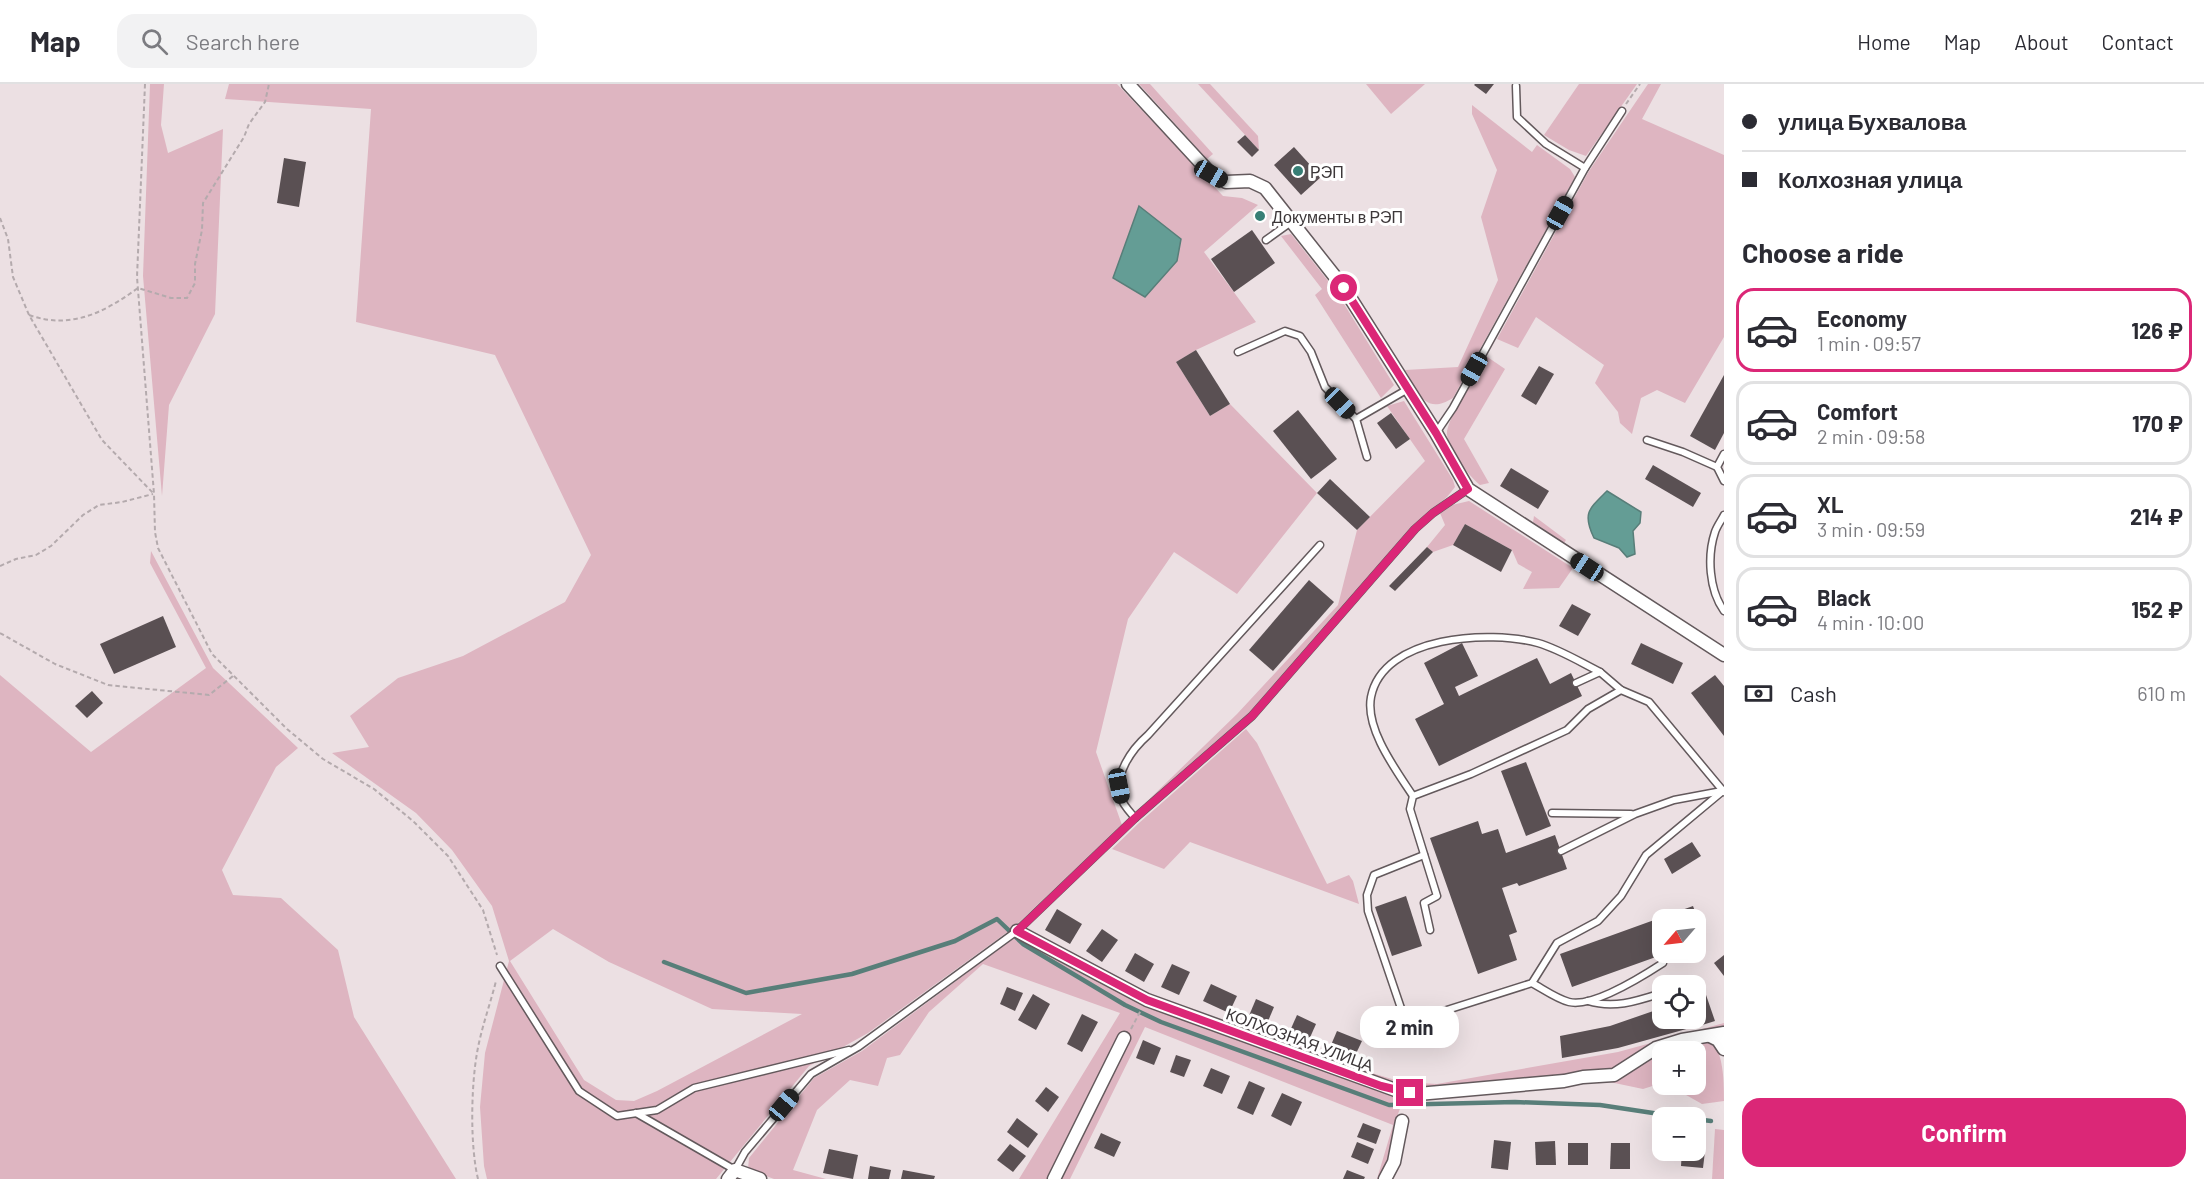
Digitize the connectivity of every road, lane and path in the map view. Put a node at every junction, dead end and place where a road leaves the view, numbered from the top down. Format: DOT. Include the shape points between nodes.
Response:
graph roads {
  1 [pos="145,84"];
  2 [pos="269,84"];
  3 [pos="1128,84"];
  4 [pos="1640,84"];
  5 [pos="1516,86"];
  6 [pos="1622,111"];
  7 [pos="1585,168"];
  8 [pos="0,218"];
  9 [pos="1292,221"];
  10 [pos="1266,240"];
  11 [pos="138,288"];
  12 [pos="29,315"];
  13 [pos="1238,352"];
  14 [pos="1408,389"];
  15 [pos="1356,419"];
  16 [pos="1436,433"];
  17 [pos="1647,440"];
  18 [pos="1724,454"];
  19 [pos="1366,457"];
  20 [pos="1717,467"];
  21 [pos="1724,481"];
  22 [pos="1468,489"];
  23 [pos="154,494"];
  24 [pos="1724,515"];
  25 [pos="1320,545"];
  26 [pos="0,566"];
  27 [pos="1724,611"];
  28 [pos="0,633"];
  29 [pos="1724,655"];
  30 [pos="1600,672"];
  31 [pos="233,676"];
  32 [pos="1576,683"];
  33 [pos="1621,690"];
  34 [pos="1724,791"];
  35 [pos="1413,796"];
  36 [pos="1552,813"];
  37 [pos="1635,813"];
  38 [pos="1135,818"];
  39 [pos="1561,851"];
  40 [pos="1424,855"];
  41 [pos="1430,930"];
  42 [pos="1017,931"];
  43 [pos="1662,963"];
  44 [pos="500,966"];
  45 [pos="1532,983"];
  46 [pos="1652,996"];
  47 [pos="1587,1001"];
  48 [pos="1143,1007"];
  49 [pos="1135,1023"];
  50 [pos="1724,1033"];
  51 [pos="1710,1036"];
  52 [pos="1124,1038"];
  53 [pos="858,1047"];
  54 [pos="1724,1049"];
  55 [pos="636,1113"];
  56 [pos="1402,1121"];
  57 [pos="732,1175"];
  58 [pos="478,1179"];
  59 [pos="760,1179"];
  60 [pos="1054,1179"];
  61 [pos="1385,1179"];
  1 -- 11 [label="path"];
  2 -- 11 [label="path" via="265,102 203,203 195,283 187,298 171,298"];
  3 -- 9 [label="street" via="1211,174 1226,182 1256,182"];
  4 -- 6 [label="path"];
  5 -- 7 [label="lane" via="1516,117 1546,144"];
  6 -- 7 [label="lane"];
  7 -- 16 [label="lane"];
  8 -- 12 [label="path" via="8,239 12,277"];
  9 -- 10 [label="lane"];
  9 -- 14 [label="street" via="1344,288"];
  11 -- 12 [label="path" via="110,308 86,317 46,321"];
  11 -- 23 [label="path"];
  12 -- 23 [label="path" via="102,440"];
  13 -- 15 [label="lane" via="1285,331 1300,336 1325,387"];
  14 -- 15 [label="lane"];
  14 -- 16 [label="street"];
  15 -- 19 [label="lane"];
  16 -- 22 [label="street"];
  17 -- 20 [label="lane"];
  18 -- 20 [label="lane"];
  20 -- 21 [label="lane"];
  22 -- 29 [label="street"];
  22 -- 38 [label="lane" via="1415,529 1252,716"];
  23 -- 26 [label="path" via="99,505 51,546"];
  23 -- 31 [label="path" via="158,548 212,654"];
  24 -- 27 [label="lane" via="1715,532 1710,570"];
  25 -- 38 [label="lane" via="1137,745 1119,786 1121,800"];
  28 -- 31 [label="path" via="55,664 108,686 209,695"];
  30 -- 32 [label="lane"];
  30 -- 33 [label="lane"];
  30 -- 35 [label="lane" via="1539,643 1502,638 1458,638 1398,659 1380,674 1371,697 1372,717 1390,761"];
  31 -- 44 [label="path" via="287,729 323,759 374,789 448,856 483,910"];
  33 -- 34 [label="lane" via="1649,702"];
  33 -- 35 [label="lane" via="1588,709 1567,730"];
  34 -- 37 [label="lane" via="1674,800"];
  34 -- 45 [label="lane" via="1646,855 1621,896 1598,921 1557,943"];
  35 -- 40 [label="lane" via="1410,809"];
  36 -- 37 [label="lane"];
  37 -- 39 [label="lane"];
  38 -- 42 [label="lane"];
  40 -- 41 [label="lane" via="1437,896 1424,903"];
  40 -- 45 [label="lane" via="1374,875 1367,895 1368,911 1406,1023"];
  42 -- 51 [label="street, КОЛХОЗНАЯ УЛИЦА" via="1147,1000 1401,1092 1418,1094 1605,1077 1656,1048"];
  42 -- 53 [label="lane"];
  43 -- 47 [label="lane" via="1632,984"];
  44 -- 55 [label="lane" via="579,1091 617,1116"];
  44 -- 58 [label="path" via="477,1053 473,1108"];
  45 -- 47 [label="lane" via="1570,1002"];
  46 -- 47 [label="lane" via="1630,1003 1601,1005"];
  48 -- 49 [label="path"];
  50 -- 51 [label="street, КОЛХОЗНАЯ УЛИЦА"];
  51 -- 54 [label="street"];
  52 -- 60 [label="street"];
  53 -- 55 [label="lane" via="694,1088 657,1110"];
  53 -- 57 [label="lane" via="811,1074 745,1152"];
  55 -- 57 [label="lane"];
  56 -- 61 [label="street" via="1394,1162"];
  57 -- 59 [label="street"];
}
